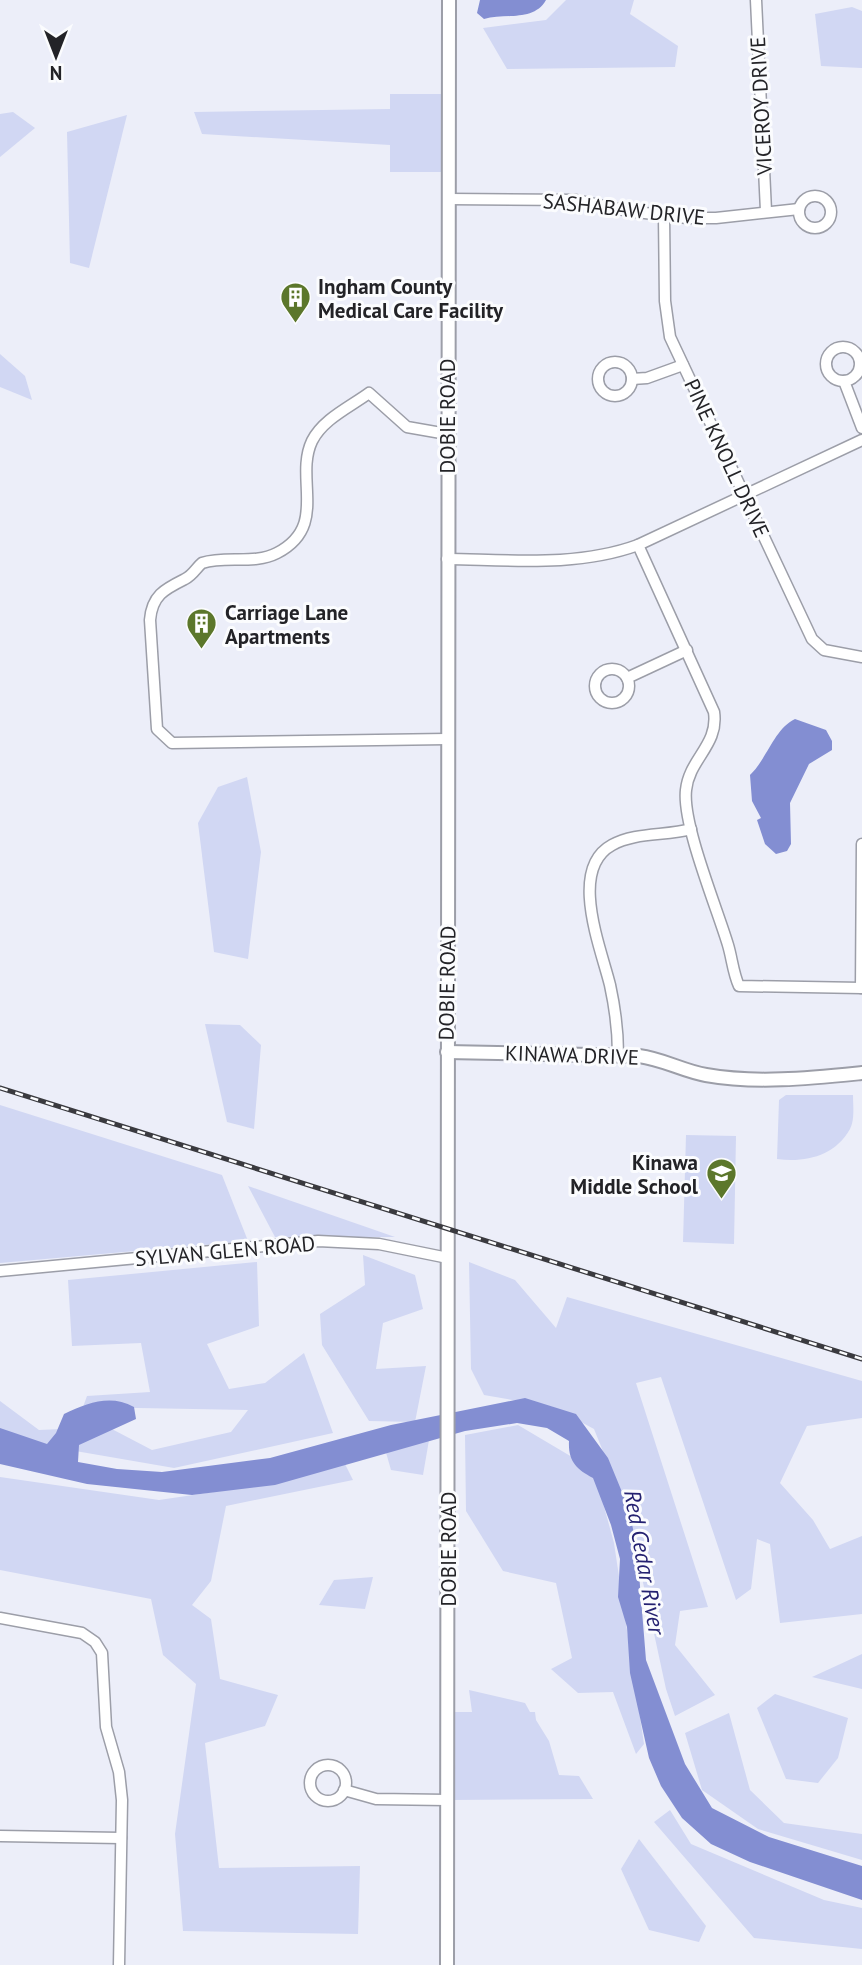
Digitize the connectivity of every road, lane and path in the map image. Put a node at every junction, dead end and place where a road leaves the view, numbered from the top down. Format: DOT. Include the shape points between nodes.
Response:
graph roads {
  1 [pos="449,0"];
  2 [pos="757,0"];
  3 [pos="448,199"];
  4 [pos="799,209"];
  5 [pos="766,211"];
  6 [pos="664,216"];
  7 [pos="683,365"];
  8 [pos="632,379"];
  9 [pos="844,381"];
  10 [pos="862,428"];
  11 [pos="447,434"];
  12 [pos="862,440"];
  13 [pos="744,496"];
  14 [pos="638,545"];
  15 [pos="447,559"];
  16 [pos="687,650"];
  17 [pos="862,657"];
  18 [pos="627,678"];
  19 [pos="447,740"];
  20 [pos="691,829"];
  21 [pos="862,844"];
  22 [pos="862,988"];
  23 [pos="447,1052"];
  24 [pos="618,1054"];
  25 [pos="862,1073"];
  26 [pos="448,1258"];
  27 [pos="0,1270"];
  28 [pos="0,1618"];
  29 [pos="344,1790"];
  30 [pos="447,1800"];
  31 [pos="0,1836"];
  32 [pos="121,1838"];
  33 [pos="119,1965"];
  34 [pos="447,1965"];
  1 -- 3 [label="street, DOBIE ROAD"];
  2 -- 5 [label="street, VICEROY DRIVE"];
  3 -- 6 [label="street, SASHABAW DRIVE" via="576,200"];
  3 -- 11 [label="street, DOBIE ROAD"];
  4 -- 5 [label="street, SASHABAW DRIVE"];
  5 -- 6 [label="street, SASHABAW DRIVE" via="716,218"];
  6 -- 7 [label="street, PINE KNOLL DRIVE" via="666,320"];
  7 -- 8 [label="street"];
  7 -- 13 [label="street, PINE KNOLL DRIVE"];
  9 -- 10 [label="street"];
  11 -- 15 [label="street, DOBIE ROAD"];
  11 -- 19 [label="street" via="407,427 369,393 323,425 312,442 307,514 292,542 265,558 202,563 189,577 163,590 150,620 157,729 172,743"];
  12 -- 13 [label="street"];
  13 -- 14 [label="street"];
  13 -- 17 [label="street, PINE KNOLL DRIVE" via="812,639 824,650"];
  14 -- 15 [label="street" via="609,555 565,560"];
  14 -- 16 [label="street"];
  15 -- 19 [label="street, DOBIE ROAD"];
  16 -- 18 [label="street"];
  16 -- 20 [label="street" via="714,712 715,726 687,781"];
  19 -- 23 [label="street, DOBIE ROAD"];
  20 -- 22 [label="street" via="739,986"];
  20 -- 24 [label="street" via="622,840 609,846 593,868 589,897 615,1014"];
  21 -- 22 [label="street"];
  23 -- 24 [label="street, KINAWA DRIVE"];
  23 -- 26 [label="street, DOBIE ROAD"];
  24 -- 25 [label="street, KINAWA DRIVE" via="660,1059 724,1077"];
  26 -- 27 [label="street, SYLVAN GLEN ROAD" via="379,1244 318,1241"];
  26 -- 30 [label="street, DOBIE ROAD"];
  28 -- 32 [label="street" via="82,1633 99,1647 106,1727 121,1784"];
  29 -- 30 [label="street" via="376,1799"];
  30 -- 34 [label="street, DOBIE ROAD"];
  31 -- 32 [label="street"];
  32 -- 33 [label="street"];
}
